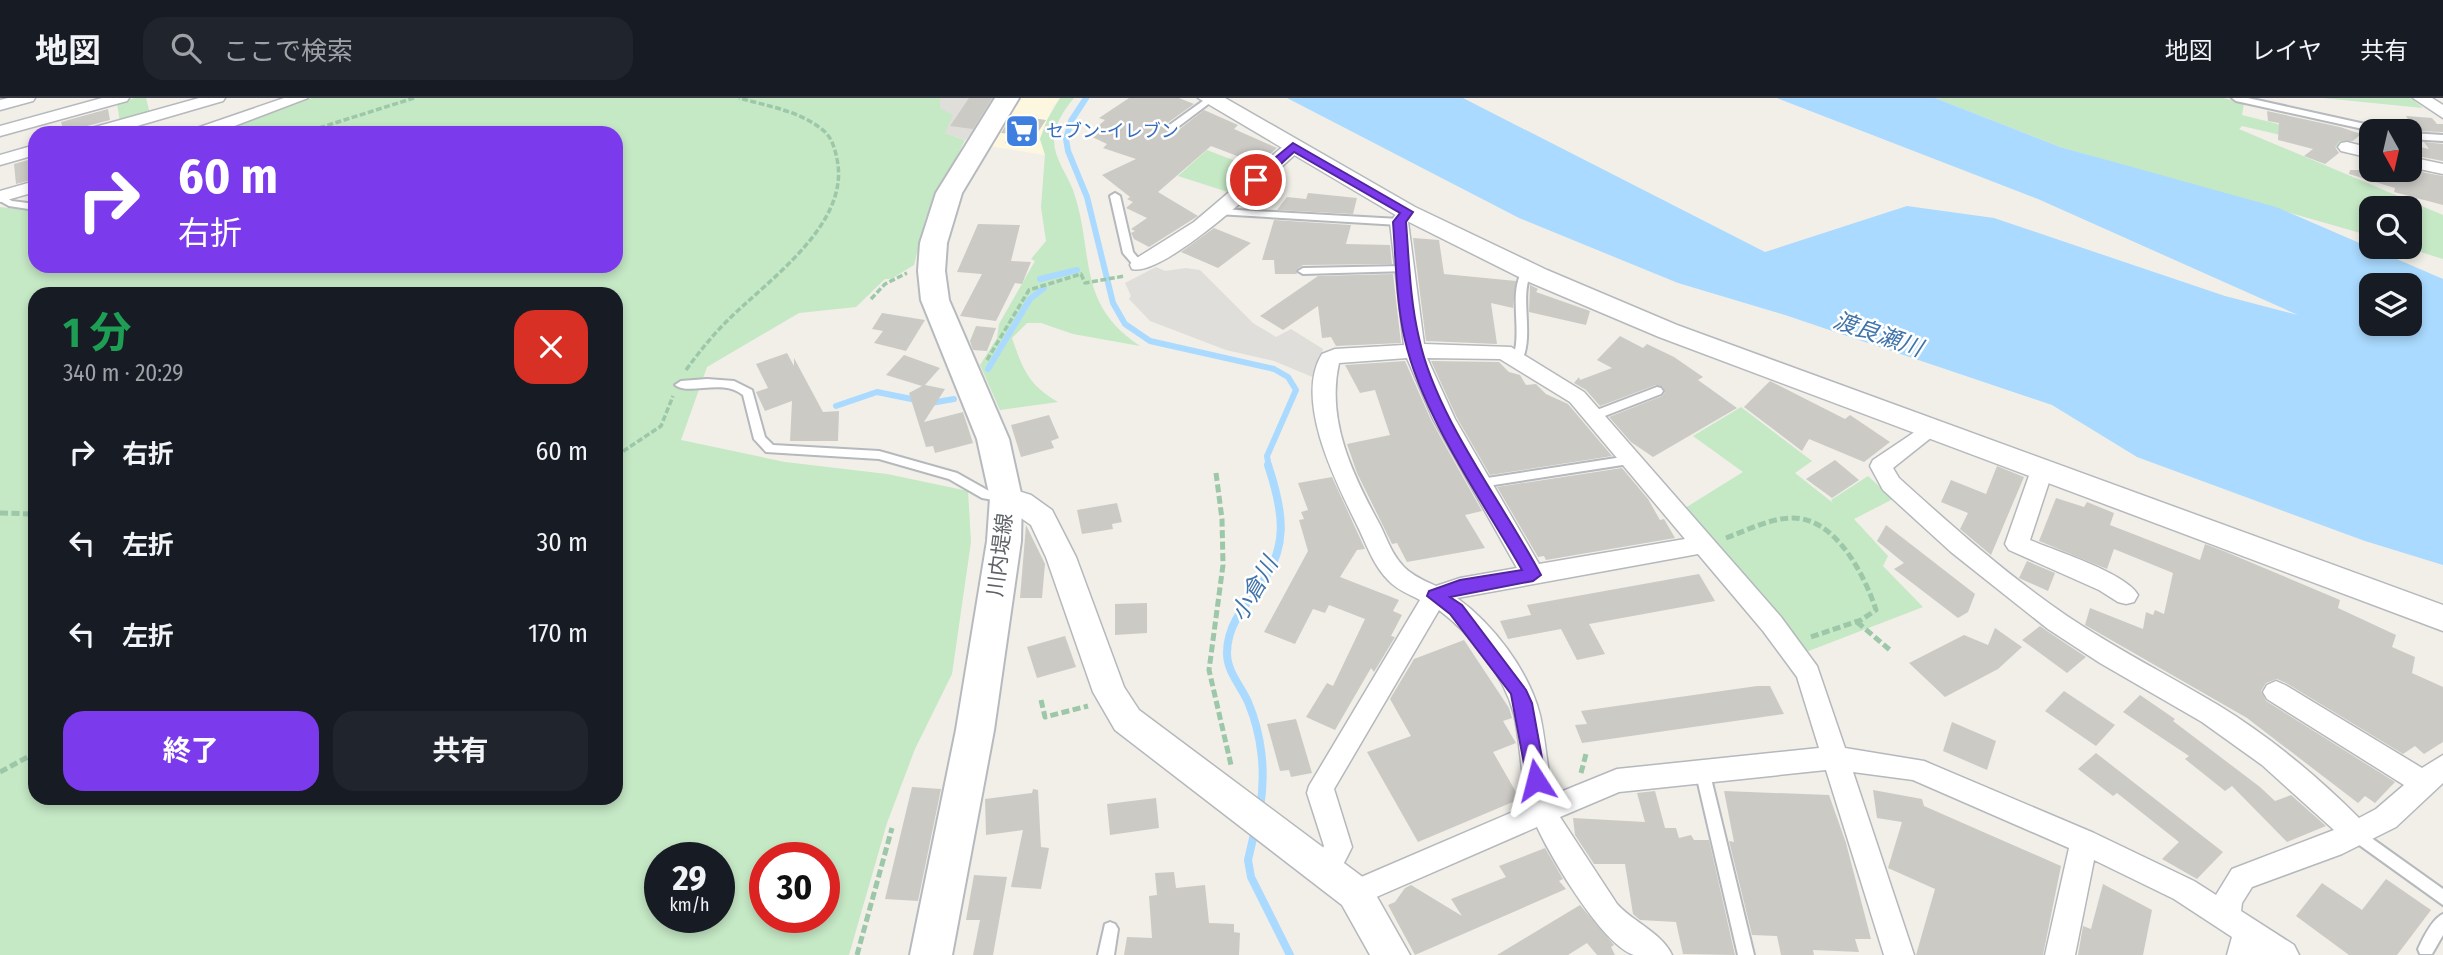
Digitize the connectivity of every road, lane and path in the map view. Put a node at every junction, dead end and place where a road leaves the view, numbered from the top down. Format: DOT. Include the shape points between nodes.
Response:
graph roads {
  1 [pos="27,98"];
  2 [pos="121,98"];
  3 [pos="217,98"];
  4 [pos="300,98"];
  5 [pos="414,98"];
  6 [pos="739,98"];
  7 [pos="1007,98"];
  8 [pos="2236,98"];
  9 [pos="2421,98"];
  10 [pos="1210,99"];
  11 [pos="0,105"];
  12 [pos="2443,113"];
  13 [pos="119,126"];
  14 [pos="220,126"];
  15 [pos="325,126"];
  16 [pos="2359,126"];
  17 [pos="1171,128"];
  18 [pos="0,131"];
  19 [pos="2422,137"];
  20 [pos="2443,138"];
  21 [pos="1293,147"];
  22 [pos="2347,148"];
  23 [pos="2359,150"];
  24 [pos="28,152"];
  25 [pos="0,160"];
  26 [pos="2422,165"];
  27 [pos="2443,169"];
  28 [pos="28,188"];
  29 [pos="1115,196"];
  30 [pos="0,197"];
  31 [pos="28,205"];
  32 [pos="1220,212"];
  33 [pos="1403,217"];
  34 [pos="930,260"];
  35 [pos="1139,265"];
  36 [pos="1403,269"];
  37 [pos="1528,270"];
  38 [pos="1303,271"];
  39 [pos="1118,278"];
  40 [pos="871,299"];
  41 [pos="1415,351"];
  42 [pos="1518,358"];
  43 [pos="983,366"];
  44 [pos="681,385"];
  45 [pos="1657,391"];
  46 [pos="1593,416"];
  47 [pos="1931,429"];
  48 [pos="623,451"];
  49 [pos="1629,460"];
  50 [pos="2042,470"];
  51 [pos="1216,473"];
  52 [pos="1481,483"];
  53 [pos="1006,498"];
  54 [pos="0,513"];
  55 [pos="28,514"];
  56 [pos="1705,544"];
  57 [pos="1533,575"];
  58 [pos="2126,595"];
  59 [pos="1435,596"];
  60 [pos="2443,618"];
  61 [pos="1857,622"];
  62 [pos="1788,644"];
  63 [pos="1890,650"];
  64 [pos="2276,692"];
  65 [pos="1112,697"];
  66 [pos="1041,700"];
  67 [pos="28,757"];
  68 [pos="1835,758"];
  69 [pos="1702,770"];
  70 [pos="0,772"];
  71 [pos="2433,774"];
  72 [pos="1245,809"];
  73 [pos="1544,812"];
  74 [pos="892,828"];
  75 [pos="2356,834"];
  76 [pos="2084,842"];
  77 [pos="1325,869"];
  78 [pos="1355,893"];
  79 [pos="2443,898"];
  80 [pos="2443,921"];
  81 [pos="1110,929"];
  82 [pos="2239,934"];
  83 [pos="2426,949"];
  84 [pos="857,955"];
  85 [pos="931,955"];
  86 [pos="1106,955"];
  87 [pos="1391,955"];
  88 [pos="1657,955"];
  89 [pos="1746,955"];
  90 [pos="1899,955"];
  91 [pos="2060,955"];
  92 [pos="2284,955"];
  1 -- 11 [label="street"];
  2 -- 18 [label="street"];
  3 -- 13 [label="street"];
  4 -- 14 [label="street"];
  5 -- 15 [label="path"];
  6 -- 44 [label="path" via="786,112 827,132 839,156 841,191 801,249 691,361"];
  7 -- 34 [label="main road, 川内堤線" via="953,184 938,218"];
  8 -- 16 [label="lane"];
  9 -- 12 [label="street"];
  10 -- 17 [label="lane"];
  10 -- 21 [label="street"];
  19 -- 20 [label="lane"];
  21 -- 32 [label="street"];
  21 -- 33 [label="street"];
  22 -- 23 [label="street"];
  24 -- 25 [label="street"];
  26 -- 27 [label="street"];
  28 -- 30 [label="street"];
  29 -- 35 [label="lane" via="1128,253"];
  30 -- 31 [label="lane"];
  32 -- 33 [label="lane"];
  32 -- 35 [label="street" via="1168,251"];
  33 -- 36 [label="street"];
  33 -- 37 [label="street"];
  34 -- 40 [label="path" via="885,284"];
  34 -- 53 [label="main road, 川内堤線" via="935,300 993,439"];
  36 -- 38 [label="lane"];
  36 -- 41 [label="street"];
  37 -- 42 [label="lane" via="1521,279 1523,347"];
  37 -- 47 [label="street" via="1668,331"];
  39 -- 43 [label="path" via="1085,283 1081,274 1029,290"];
  41 -- 42 [label="street" via="1496,351"];
  41 -- 52 [label="street" via="1444,419"];
  41 -- 59 [label="street" via="1342,354 1329,359 1324,380 1329,439 1359,508 1396,574"];
  42 -- 46 [label="street" via="1572,393"];
  44 -- 48 [label="path" via="661,426"];
  44 -- 53 [label="lane" via="742,387 748,393 760,439 770,449 879,455 953,476 986,495"];
  45 -- 46 [label="lane"];
  46 -- 49 [label="street"];
  47 -- 50 [label="street"];
  47 -- 75 [label="street" via="1881,466 1891,484 1959,546 2057,622 2229,727 2325,802"];
  49 -- 52 [label="lane"];
  49 -- 56 [label="street"];
  50 -- 58 [label="street" via="2017,544"];
  50 -- 60 [label="street"];
  51 -- 72 [label="path" via="1226,548 1209,644 1210,682"];
  52 -- 57 [label="street"];
  53 -- 65 [label="street" via="1042,518"];
  53 -- 85 [label="main road, 川内堤線" via="1004,541 975,730"];
  54 -- 55 [label="path"];
  56 -- 57 [label="street"];
  56 -- 61 [label="path" via="1786,519 1812,522 1837,542 1870,590 1876,610"];
  56 -- 62 [label="street"];
  57 -- 59 [label="street" via="1460,587"];
  59 -- 73 [label="street" via="1456,610 1517,690"];
  59 -- 77 [label="street" via="1322,786 1320,793 1338,846"];
  61 -- 62 [label="path"];
  61 -- 63 [label="path"];
  62 -- 68 [label="street" via="1808,673"];
  64 -- 71 [label="street"];
  65 -- 66 [label="path" via="1045,717"];
  65 -- 72 [label="street" via="1127,720 1152,742"];
  67 -- 70 [label="path"];
  68 -- 69 [label="street"];
  68 -- 76 [label="street" via="1915,769"];
  68 -- 90 [label="street"];
  69 -- 73 [label="street" via="1617,781"];
  69 -- 89 [label="lane"];
  71 -- 75 [label="street" via="2386,818"];
  72 -- 77 [label="street"];
  73 -- 78 [label="street"];
  73 -- 88 [label="street" via="1607,913"];
  74 -- 84 [label="path"];
  75 -- 79 [label="lane"];
  75 -- 82 [label="street" via="2242,878 2228,899"];
  76 -- 82 [label="street" via="2184,890"];
  76 -- 91 [label="street"];
  77 -- 78 [label="street"];
  78 -- 87 [label="street"];
  80 -- 83 [label="lane"];
  81 -- 86 [label="lane"];
  82 -- 92 [label="street"];
}
